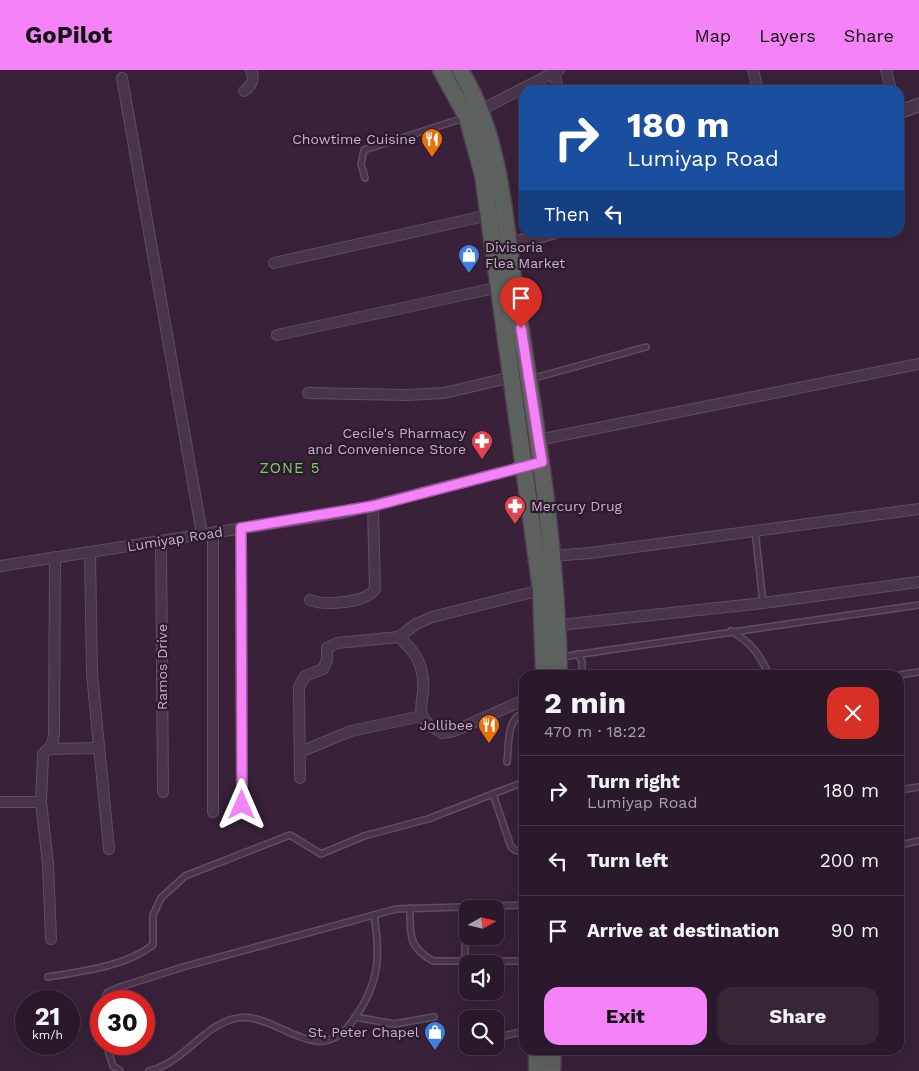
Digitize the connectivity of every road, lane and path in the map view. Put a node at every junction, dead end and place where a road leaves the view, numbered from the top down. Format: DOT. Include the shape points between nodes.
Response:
graph roads {
  1 [pos="250,70"];
  2 [pos="441,70"];
  3 [pos="460,70"];
  4 [pos="753,70"];
  5 [pos="886,70"];
  6 [pos="556,71"];
  7 [pos="122,78"];
  8 [pos="529,85"];
  9 [pos="557,85"];
  10 [pos="757,85"];
  11 [pos="890,85"];
  12 [pos="519,90"];
  13 [pos="244,91"];
  14 [pos="919,105"];
  15 [pos="904,110"];
  16 [pos="474,113"];
  17 [pos="365,178"];
  18 [pos="489,215"];
  19 [pos="537,237"];
  20 [pos="502,247"];
  21 [pos="274,263"];
  22 [pos="500,287"];
  23 [pos="277,335"];
  24 [pos="646,347"];
  25 [pos="919,364"];
  26 [pos="512,377"];
  27 [pos="529,379"];
  28 [pos="308,393"];
  29 [pos="538,440"];
  30 [pos="542,462"];
  31 [pos="524,466"];
  32 [pos="373,506"];
  33 [pos="919,510"];
  34 [pos="241,528"];
  35 [pos="755,530"];
  36 [pos="207,533"];
  37 [pos="161,542"];
  38 [pos="90,552"];
  39 [pos="553,556"];
  40 [pos="55,557"];
  41 [pos="0,566"];
  42 [pos="919,582"];
  43 [pos="540,590"];
  44 [pos="310,600"];
  45 [pos="763,603"];
  46 [pos="919,605"];
  47 [pos="551,627"];
  48 [pos="731,631"];
  49 [pos="399,637"];
  50 [pos="578,654"];
  51 [pos="549,664"];
  52 [pos="582,670"];
  53 [pos="767,670"];
  54 [pos="919,672"];
  55 [pos="904,675"];
  56 [pos="519,702"];
  57 [pos="519,714"];
  58 [pos="422,716"];
  59 [pos="98,748"];
  60 [pos="49,749"];
  61 [pos="300,752"];
  62 [pos="507,762"];
  63 [pos="300,778"];
  64 [pos="519,784"];
  65 [pos="919,787"];
  66 [pos="904,789"];
  67 [pos="163,792"];
  68 [pos="493,794"];
  69 [pos="0,802"];
  70 [pos="41,802"];
  71 [pos="242,805"];
  72 [pos="213,812"];
  73 [pos="919,841"];
  74 [pos="904,844"];
  75 [pos="109,849"];
  76 [pos="519,851"];
  77 [pos="504,905"];
  78 [pos="519,905"];
  79 [pos="459,906"];
  80 [pos="410,908"];
  81 [pos="374,915"];
  82 [pos="51,939"];
  83 [pos="459,961"];
  84 [pos="504,961"];
  85 [pos="519,961"];
  86 [pos="48,977"];
  87 [pos="114,990"];
  88 [pos="355,1017"];
  89 [pos="434,1017"];
  90 [pos="519,1032"];
  91 [pos="504,1036"];
  92 [pos="110,1055"];
  93 [pos="537,1055"];
  94 [pos="552,1055"];
  95 [pos="120,1071"];
  96 [pos="149,1071"];
  97 [pos="537,1071"];
  98 [pos="552,1071"];
  1 -- 13 [label="street" via="253,80"];
  2 -- 16 [label="highway"];
  3 -- 16 [label="highway"];
  4 -- 10 [label="street"];
  5 -- 11 [label="street"];
  6 -- 8 [label="street"];
  6 -- 9 [label="street"];
  7 -- 36 [label="street"];
  12 -- 16 [label="street"];
  14 -- 15 [label="street"];
  16 -- 17 [label="lane" via="364,150"];
  16 -- 18 [label="highway"];
  16 -- 20 [label="highway" via="494,157"];
  18 -- 20 [label="highway"];
  18 -- 21 [label="street"];
  19 -- 20 [label="street"];
  20 -- 22 [label="highway"];
  20 -- 27 [label="highway"];
  22 -- 23 [label="street"];
  22 -- 26 [label="highway"];
  24 -- 27 [label="lane"];
  25 -- 29 [label="street"];
  26 -- 28 [label="street" via="444,393"];
  26 -- 31 [label="highway"];
  27 -- 29 [label="highway"];
  29 -- 30 [label="highway"];
  30 -- 31 [label="street, Lumiyap Road"];
  30 -- 39 [label="highway"];
  31 -- 32 [label="street, Lumiyap Road"];
  31 -- 43 [label="highway"];
  32 -- 34 [label="street, Lumiyap Road"];
  32 -- 44 [label="street" via="375,589 366,597 327,604"];
  33 -- 35 [label="street"];
  34 -- 36 [label="street, Lumiyap Road"];
  34 -- 71 [label="street"];
  35 -- 39 [label="street"];
  35 -- 45 [label="lane"];
  36 -- 37 [label="street, Lumiyap Road"];
  36 -- 72 [label="street"];
  37 -- 38 [label="street, Lumiyap Road"];
  37 -- 67 [label="street, Ramos Drive"];
  38 -- 40 [label="street, Lumiyap Road"];
  38 -- 59 [label="street" via="92,674"];
  39 -- 47 [label="highway"];
  40 -- 41 [label="street, Lumiyap Road"];
  40 -- 60 [label="street" via="54,736"];
  42 -- 45 [label="street"];
  43 -- 47 [label="highway"];
  43 -- 49 [label="street" via="432,617"];
  45 -- 47 [label="street"];
  46 -- 48 [label="lane"];
  47 -- 51 [label="highway"];
  48 -- 50 [label="lane"];
  48 -- 53 [label="lane" via="746,639 761,656"];
  49 -- 58 [label="street" via="420,663 423,676"];
  49 -- 61 [label="street" via="337,643 327,648 323,669 305,676 299,687"];
  50 -- 51 [label="lane"];
  50 -- 52 [label="lane"];
  54 -- 55 [label="lane"];
  56 -- 58 [label="street" via="447,734 438,731"];
  57 -- 62 [label="lane" via="512,723"];
  58 -- 61 [label="street" via="351,731"];
  59 -- 60 [label="street"];
  59 -- 75 [label="street"];
  60 -- 70 [label="street" via="43,754"];
  61 -- 63 [label="street"];
  64 -- 68 [label="lane"];
  65 -- 66 [label="lane"];
  68 -- 76 [label="lane" via="512,847"];
  68 -- 86 [label="lane" via="428,819 364,836 321,854 290,835 185,876 162,898 153,915 152,945 143,953 99,969"];
  69 -- 70 [label="street"];
  70 -- 82 [label="street"];
  73 -- 74 [label="lane"];
  77 -- 78 [label="lane"];
  79 -- 80 [label="lane"];
  80 -- 81 [label="lane"];
  80 -- 83 [label="lane" via="410,931 414,946 420,953 433,960"];
  81 -- 87 [label="lane" via="183,967"];
  81 -- 88 [label="lane" via="377,941 374,985"];
  84 -- 85 [label="lane"];
  88 -- 89 [label="lane" via="394,1024"];
  88 -- 96 [label="lane" via="345,1031 332,1039 318,1041 304,1039 271,1024 247,1018 233,1019 221,1024 181,1056"];
  90 -- 91 [label="lane"];
  92 -- 95 [label="lane" via="113,1066"];
  93 -- 97 [label="highway"];
  94 -- 98 [label="highway"];
}
